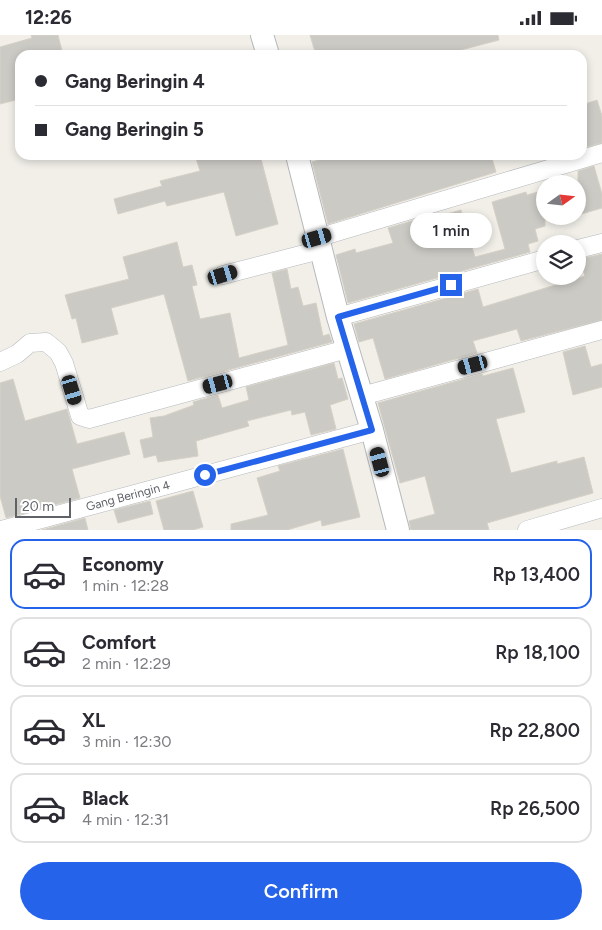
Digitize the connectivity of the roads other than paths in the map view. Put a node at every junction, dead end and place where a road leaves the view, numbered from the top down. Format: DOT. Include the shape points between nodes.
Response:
graph roads {
  1 [pos="262,35"];
  2 [pos="266,50"];
  3 [pos="602,153"];
  4 [pos="587,158"];
  5 [pos="298,160"];
  6 [pos="580,160"];
  7 [pos="602,243"];
  8 [pos="318,244"];
  9 [pos="586,247"];
  10 [pos="536,262"];
  11 [pos="223,275"];
  12 [pos="338,317"];
  13 [pos="602,329"];
  14 [pos="347,349"];
  15 [pos="0,362"];
  16 [pos="362,396"];
  17 [pos="372,430"];
  18 [pos="602,508"];
  19 [pos="395,529"];
  20 [pos="1,530"];
  21 [pos="527,530"];
  1 -- 2 [label="street"];
  3 -- 4 [label="street"];
  5 -- 8 [label="street"];
  6 -- 8 [label="street"];
  7 -- 9 [label="street"];
  8 -- 11 [label="street"];
  8 -- 12 [label="street"];
  10 -- 12 [label="street"];
  12 -- 14 [label="street"];
  13 -- 16 [label="street"];
  14 -- 15 [label="street" via="89,419 80,416 61,357 46,342 30,343"];
  14 -- 16 [label="street"];
  16 -- 17 [label="street"];
  17 -- 19 [label="street"];
  17 -- 20 [label="street, Gang Beringin 4"];
  18 -- 21 [label="street"];
}
